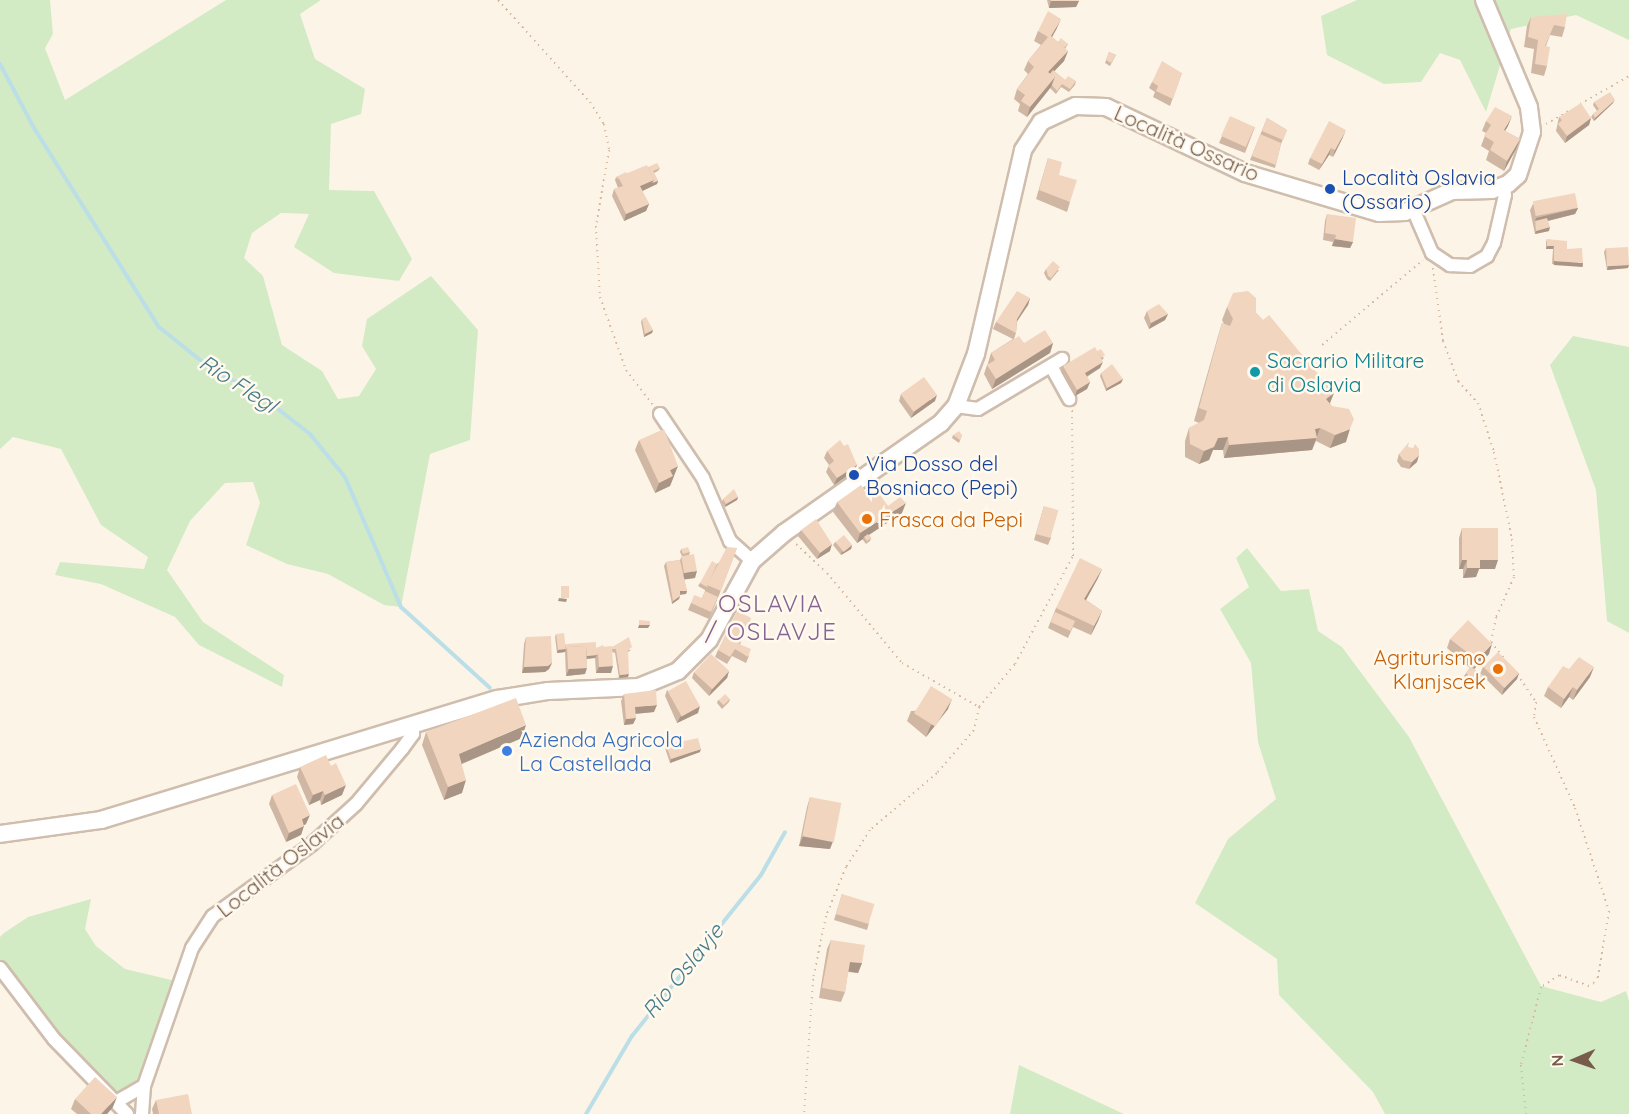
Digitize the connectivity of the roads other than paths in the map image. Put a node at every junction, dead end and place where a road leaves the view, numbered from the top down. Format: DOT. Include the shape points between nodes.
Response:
graph roads {
  1 [pos="1484,0"];
  2 [pos="1503,187"];
  3 [pos="1413,208"];
  4 [pos="1062,359"];
  5 [pos="1051,366"];
  6 [pos="1069,399"];
  7 [pos="956,406"];
  8 [pos="660,414"];
  9 [pos="752,561"];
  10 [pos="412,724"];
  11 [pos="0,834"];
  12 [pos="0,968"];
  13 [pos="144,1086"];
  14 [pos="116,1102"];
  15 [pos="127,1114"];
  16 [pos="142,1114"];
  1 -- 2 [label="street" via="1522,90 1532,132 1518,175"];
  2 -- 3 [label="street, Località Ossario" via="1452,190"];
  2 -- 3 [label="street" via="1505,195 1494,243 1487,256 1460,268 1432,253"];
  3 -- 7 [label="street, Località Ossario" via="1379,213 1245,173 1106,107 1076,106 1053,113 1030,136 1023,150 976,354"];
  4 -- 5 [label="street"];
  5 -- 6 [label="street"];
  5 -- 7 [label="street" via="978,409"];
  7 -- 9 [label="street, Località Ossario" via="924,436 784,533"];
  8 -- 9 [label="street" via="703,478 730,541"];
  9 -- 10 [label="street" via="709,640 678,671 633,688 548,691 498,699"];
  10 -- 11 [label="street" via="101,820"];
  10 -- 13 [label="street, Località Oslavia" via="413,734 356,804 312,844 213,916 192,948"];
  12 -- 14 [label="street" via="54,1039"];
  13 -- 14 [label="street"];
  13 -- 16 [label="street, Località Oslavia"];
  14 -- 15 [label="street"];
}
